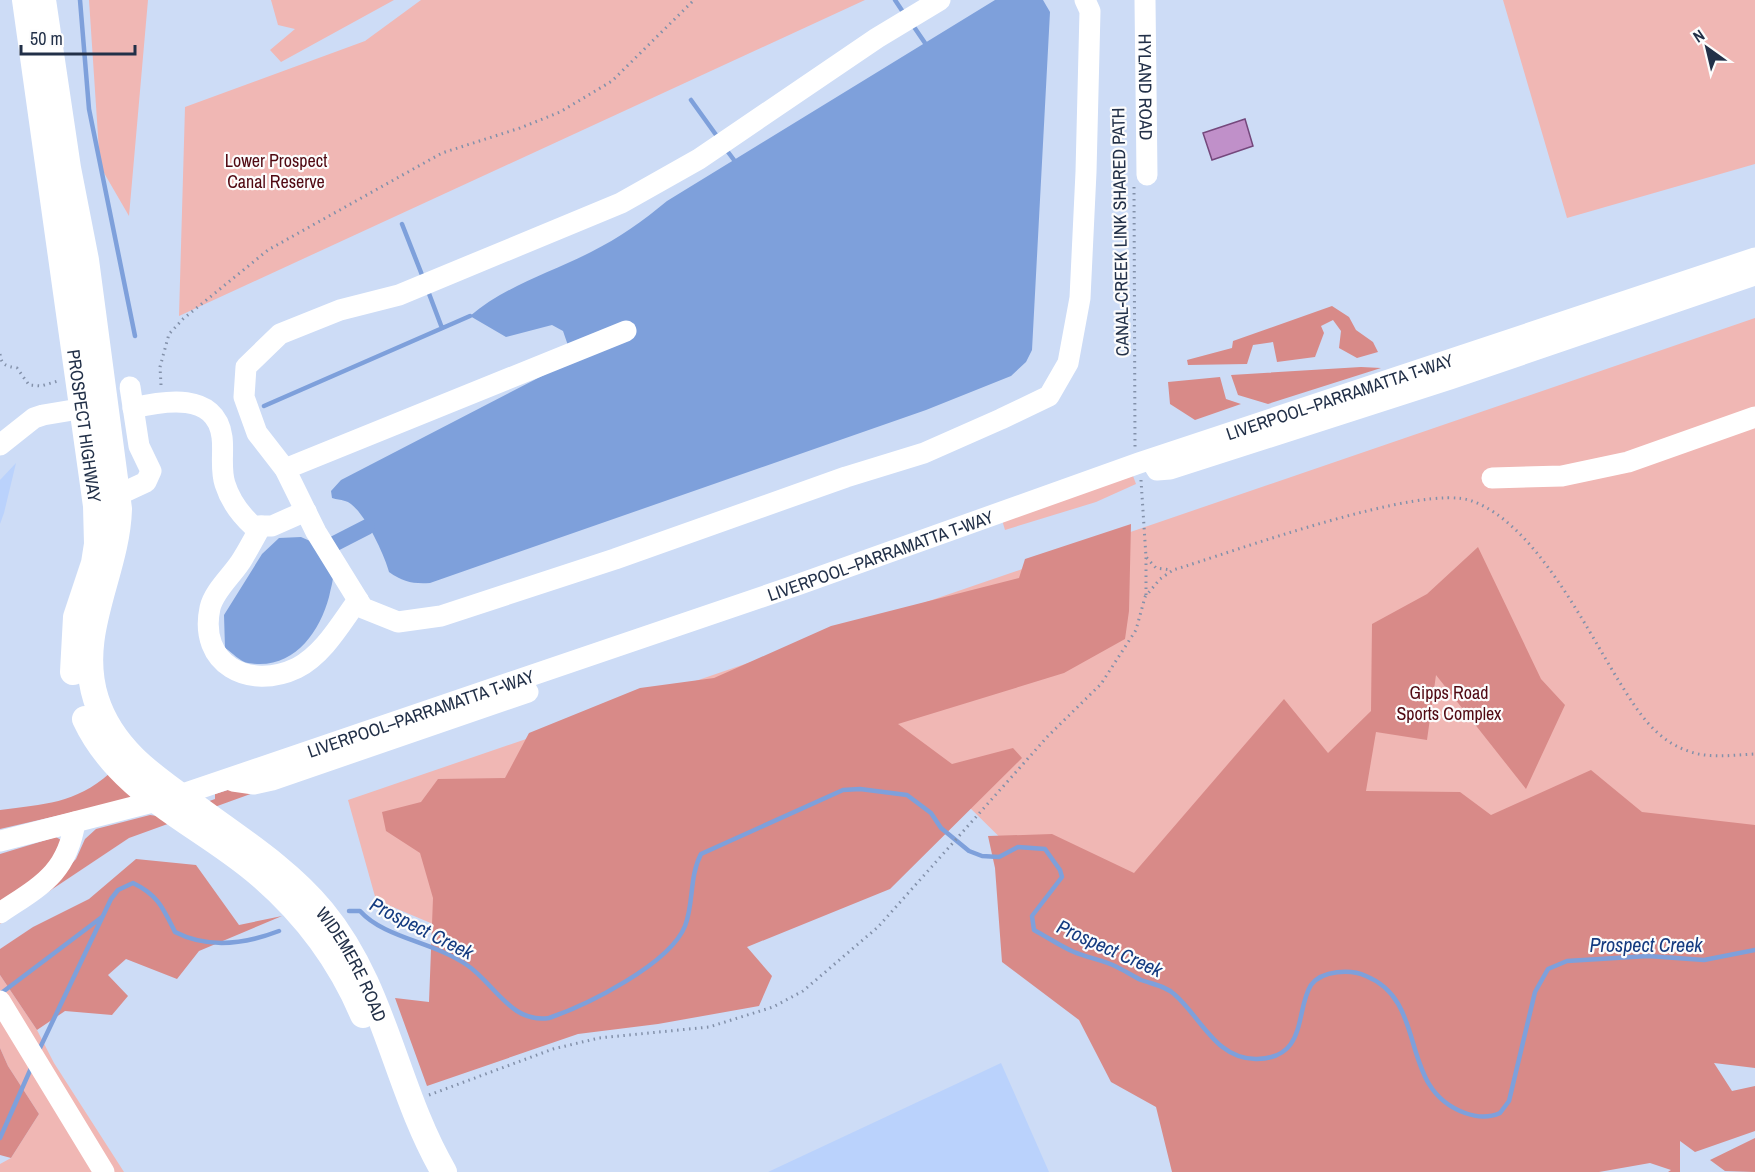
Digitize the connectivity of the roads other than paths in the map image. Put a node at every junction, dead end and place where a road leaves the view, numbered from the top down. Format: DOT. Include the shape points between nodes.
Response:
graph roads {
  1 [pos="25,0"];
  2 [pos="43,0"];
  3 [pos="940,0"];
  4 [pos="1085,0"];
  5 [pos="1145,0"];
  6 [pos="1140,176"];
  7 [pos="1755,258"];
  8 [pos="1755,275"];
  9 [pos="626,331"];
  10 [pos="130,387"];
  11 [pos="106,405"];
  12 [pos="81,408"];
  13 [pos="133,408"];
  14 [pos="1755,417"];
  15 [pos="0,445"];
  16 [pos="1143,455"];
  17 [pos="285,469"];
  18 [pos="1492,478"];
  19 [pos="118,495"];
  20 [pos="306,511"];
  21 [pos="261,526"];
  22 [pos="358,600"];
  23 [pos="177,805"];
  24 [pos="75,822"];
  25 [pos="0,841"];
  26 [pos="0,913"];
  27 [pos="362,992"];
  28 [pos="0,1001"];
  29 [pos="104,1172"];
  30 [pos="424,1172"];
  31 [pos="444,1172"];
  1 -- 12 [label="main road, PROSPECT HIGHWAY"];
  2 -- 11 [label="main road, PROSPECT HIGHWAY"];
  3 -- 17 [label="street" via="699,159 621,203 399,295 340,310 280,334 246,367 244,397 257,434"];
  4 -- 22 [label="street" via="1090,11 1090,56 1080,298 1068,363 1049,396 924,453 441,616 398,622 363,608"];
  5 -- 6 [label="street, HYLAND ROAD"];
  7 -- 16 [label="street, LIVERPOOL–PARRAMATTA T-WAY"];
  8 -- 16 [label="street" via="1170,469 1157,470"];
  9 -- 17 [label="street"];
  10 -- 13 [label="street"];
  11 -- 12 [label="street"];
  11 -- 19 [label="main road, PROSPECT HIGHWAY"];
  12 -- 15 [label="street" via="34,418"];
  12 -- 23 [label="main road, PROSPECT HIGHWAY" via="98,533 94,563 74,628 76,686 84,715 106,755 134,784"];
  13 -- 19 [label="street" via="139,446 151,471 146,482"];
  13 -- 21 [label="street" via="186,400 206,411 217,422 222,436 225,484 241,515 253,526"];
  14 -- 18 [label="street" via="1628,462 1562,476"];
  16 -- 23 [label="street, LIVERPOOL–PARRAMATTA T-WAY" via="797,585 228,778"];
  17 -- 20 [label="street"];
  19 -- 23 [label="main road, PROSPECT HIGHWAY" via="115,549 91,635 94,689 100,711 123,748"];
  20 -- 21 [label="street" via="272,526"];
  20 -- 22 [label="street"];
  21 -- 22 [label="street" via="211,604 207,638 220,660 251,677 276,675 298,667 324,646"];
  23 -- 24 [label="street, LIVERPOOL–PARRAMATTA T-WAY"];
  23 -- 27 [label="main road, WIDEMERE ROAD" via="223,837 252,869 321,910 345,942"];
  24 -- 25 [label="street, LIVERPOOL–PARRAMATTA T-WAY"];
  24 -- 26 [label="street" via="72,843 60,869"];
  27 -- 30 [label="main road, WIDEMERE ROAD" via="403,1130"];
  27 -- 31 [label="main road, WIDEMERE ROAD" via="415,1116"];
  28 -- 29 [label="street"];
}
